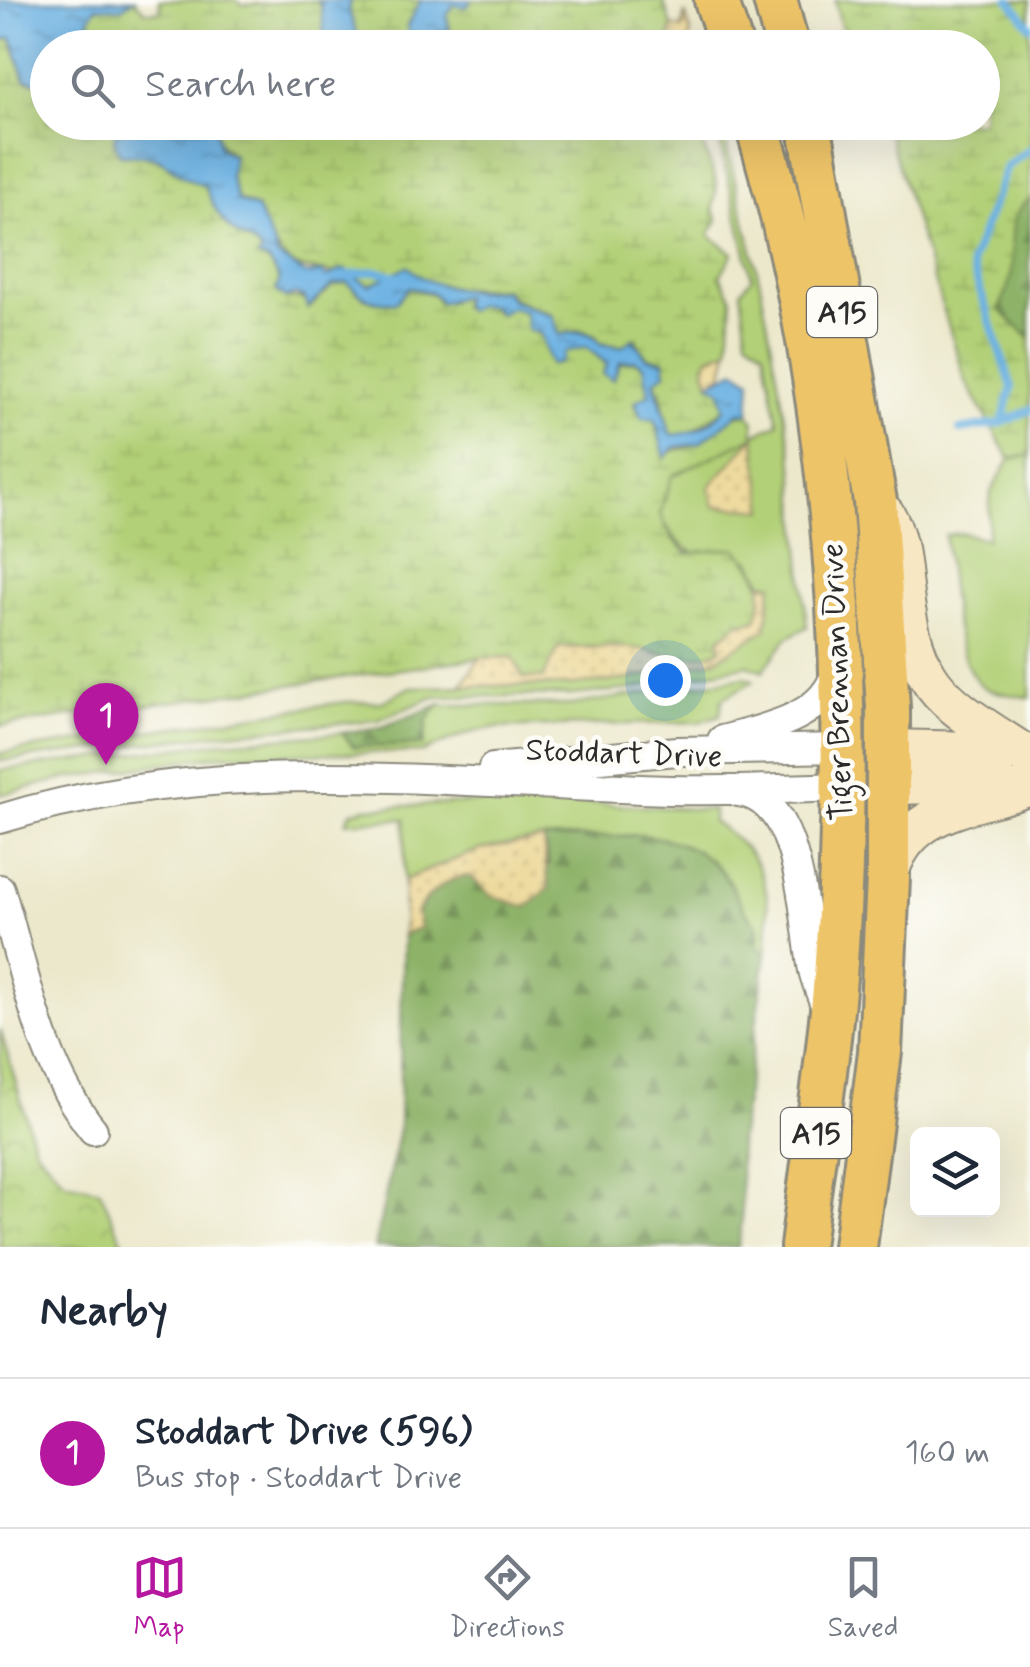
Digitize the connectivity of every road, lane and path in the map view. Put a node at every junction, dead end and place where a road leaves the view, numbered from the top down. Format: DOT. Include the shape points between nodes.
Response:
graph roads {
  1 [pos="716,0"];
  2 [pos="774,0"];
  3 [pos="726,30"];
  4 [pos="783,30"];
  5 [pos="760,140"];
  6 [pos="811,140"];
  7 [pos="875,501"];
  8 [pos="838,644"];
  9 [pos="676,751"];
  10 [pos="889,767"];
  11 [pos="844,768"];
  12 [pos="1028,768"];
  13 [pos="402,777"];
  14 [pos="726,791"];
  15 [pos="0,819"];
  16 [pos="888,878"];
  17 [pos="0,889"];
  18 [pos="831,1019"];
  19 [pos="94,1130"];
  20 [pos="802,1247"];
  21 [pos="855,1247"];
  1 -- 3 [label="main road"];
  2 -- 4 [label="main road"];
  5 -- 8 [label="main road, Tiger Brennan Drive / A15" via="796,282 820,435"];
  6 -- 7 [label="main road, Tiger Brennan Drive / A15"];
  7 -- 10 [label="main road, Tiger Brennan Drive / A15"];
  7 -- 12 [label="main road" via="898,545 909,626 933,686"];
  8 -- 9 [label="street" via="832,686 819,702 764,728"];
  8 -- 11 [label="main road, Tiger Brennan Drive / A15"];
  9 -- 11 [label="street, Stoddart Drive"];
  9 -- 13 [label="street, Stoddart Drive"];
  10 -- 11 [label="main road"];
  10 -- 12 [label="main road"];
  10 -- 16 [label="main road, Tiger Brennan Drive / A15"];
  11 -- 14 [label="street, Stoddart Drive"];
  11 -- 18 [label="main road, Tiger Brennan Drive / A15"];
  12 -- 16 [label="main road" via="914,830 898,847"];
  13 -- 14 [label="street, Stoddart Drive"];
  13 -- 15 [label="street, Stoddart Drive" via="194,784 63,802"];
  14 -- 18 [label="street" via="758,798 782,828 801,882 813,974"];
  16 -- 21 [label="main road, Tiger Brennan Drive / A15" via="880,1052"];
  17 -- 19 [label="street" via="51,1060"];
  18 -- 20 [label="main road, Tiger Brennan Drive / A15"];
}
